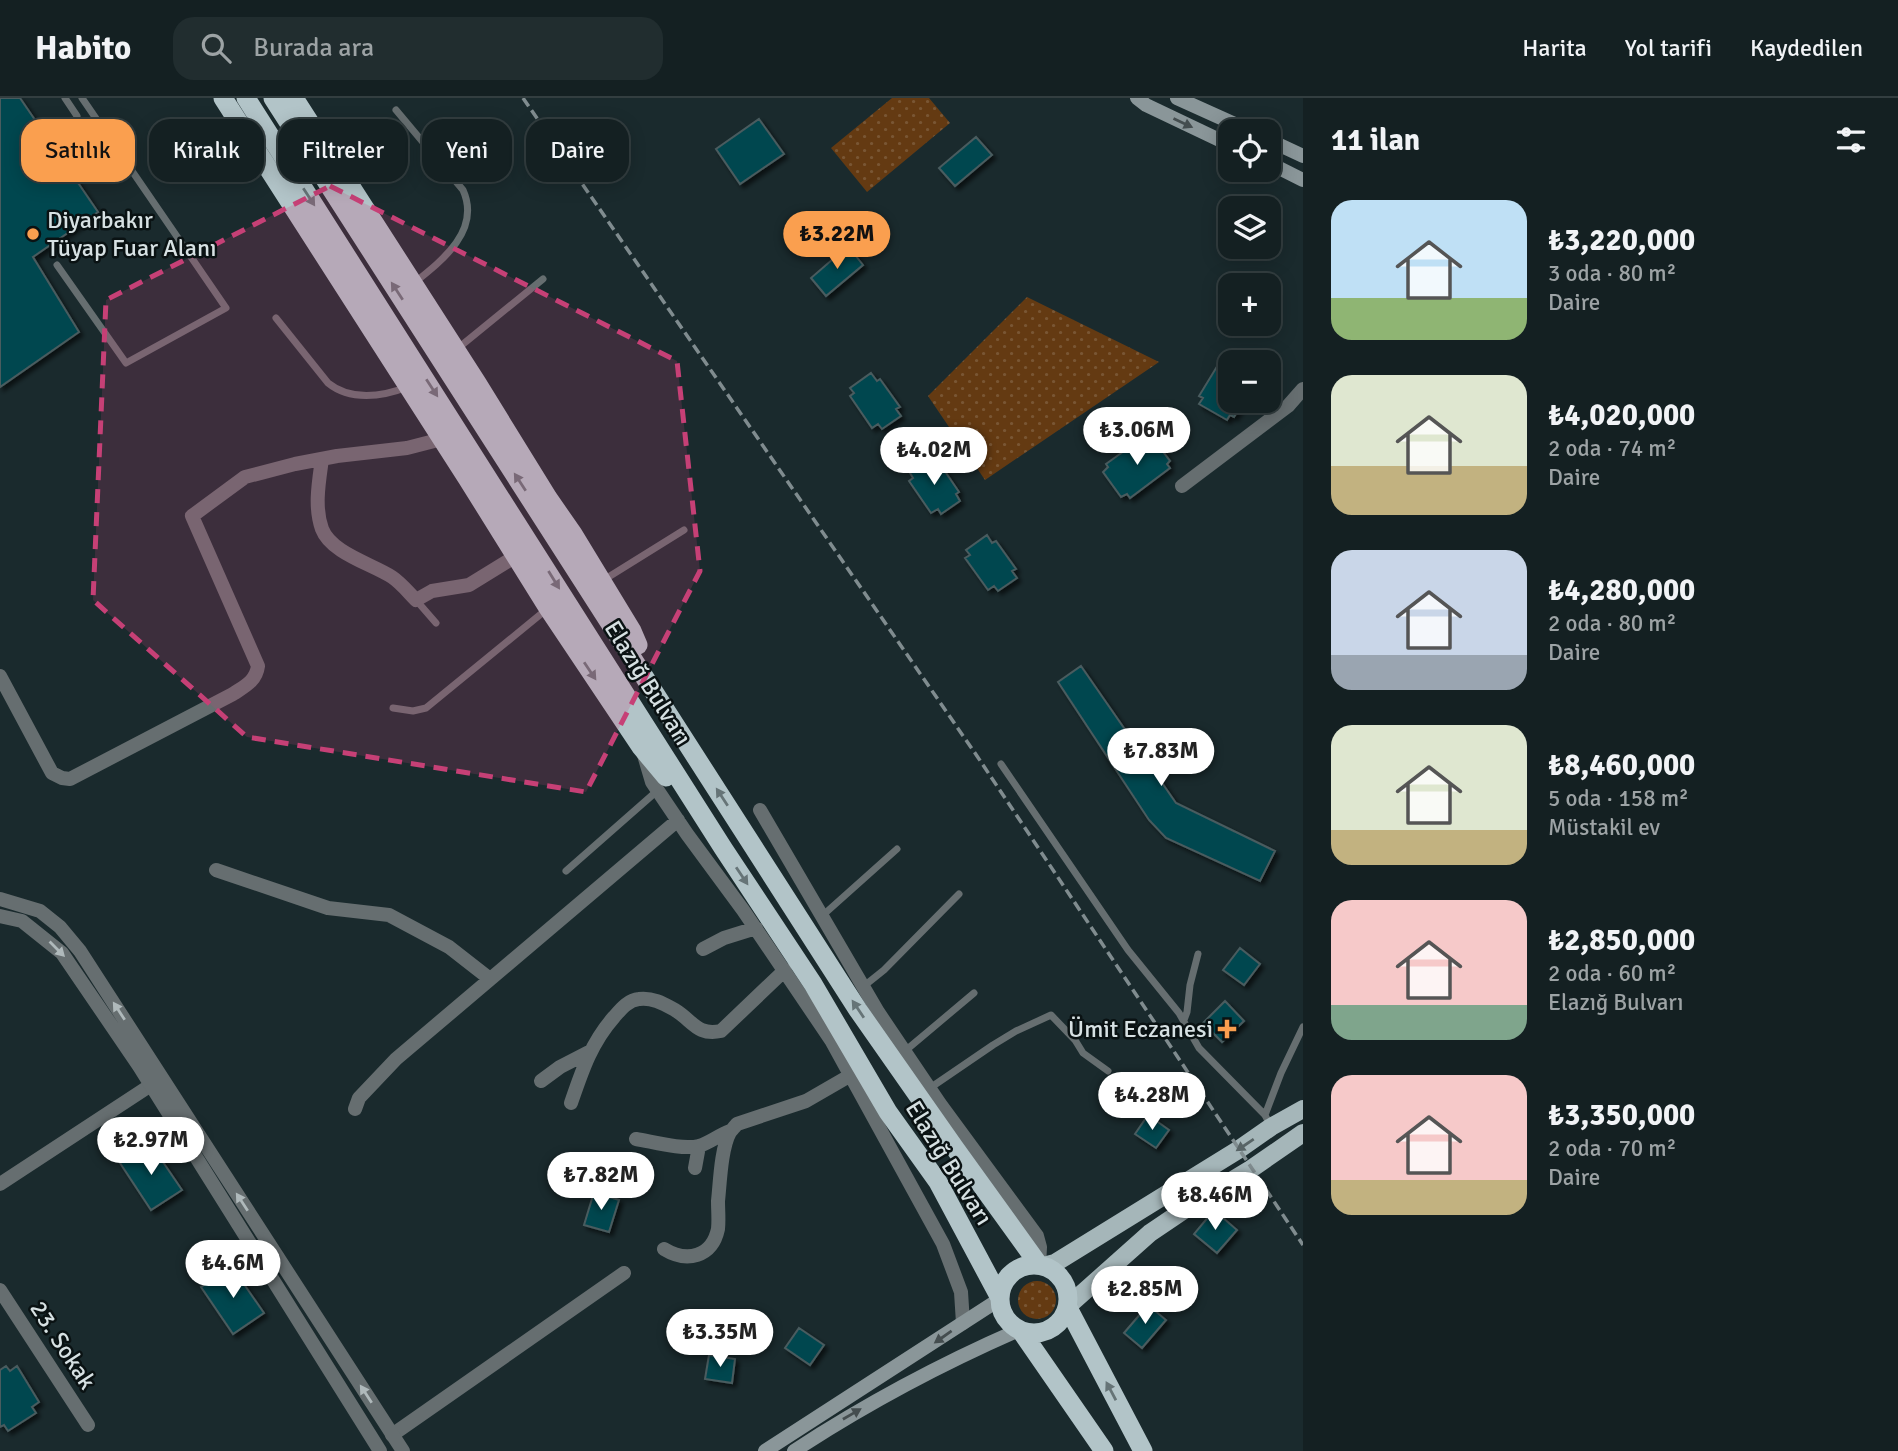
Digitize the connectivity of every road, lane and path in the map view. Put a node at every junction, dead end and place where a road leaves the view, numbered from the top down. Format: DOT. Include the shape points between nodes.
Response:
graph roads {
  1 [pos="65,98"];
  2 [pos="82,98"];
  3 [pos="223,98"];
  4 [pos="246,98"];
  5 [pos="273,98"];
  6 [pos="293,98"];
  7 [pos="1136,98"];
  8 [pos="1177,98"];
  9 [pos="396,110"];
  10 [pos="77,116"];
  11 [pos="1223,119"];
  12 [pos="1218,139"];
  13 [pos="1281,146"];
  14 [pos="1303,156"];
  15 [pos="1281,169"];
  16 [pos="1303,180"];
  17 [pos="57,265"];
  18 [pos="543,279"];
  19 [pos="413,284"];
  20 [pos="276,318"];
  21 [pos="456,350"];
  22 [pos="408,387"];
  23 [pos="1303,389"];
  24 [pos="442,439"];
  25 [pos="322,459"];
  26 [pos="1182,486"];
  27 [pos="684,530"];
  28 [pos="516,556"];
  29 [pos="601,581"];
  30 [pos="416,600"];
  31 [pos="548,608"];
  32 [pos="436,623"];
  33 [pos="0,676"];
  34 [pos="393,708"];
  35 [pos="674,722"];
  36 [pos="641,747"];
  37 [pos="1001,764"];
  38 [pos="658,790"];
  39 [pos="760,810"];
  40 [pos="678,820"];
  41 [pos="723,848"];
  42 [pos="897,849"];
  43 [pos="216,870"];
  44 [pos="566,871"];
  45 [pos="959,894"];
  46 [pos="0,899"];
  47 [pos="0,916"];
  48 [pos="822,916"];
  49 [pos="755,928"];
  50 [pos="703,949"];
  51 [pos="1198,954"];
  52 [pos="785,970"];
  53 [pos="490,979"];
  54 [pos="863,986"];
  55 [pos="974,993"];
  56 [pos="1184,1020"];
  57 [pos="1303,1027"];
  58 [pos="590,1051"];
  59 [pos="905,1051"];
  60 [pos="1108,1072"];
  61 [pos="851,1075"];
  62 [pos="541,1081"];
  63 [pos="151,1085"];
  64 [pos="929,1088"];
  65 [pos="571,1103"];
  66 [pos="355,1109"];
  67 [pos="1303,1109"];
  68 [pos="1268,1121"];
  69 [pos="730,1131"];
  70 [pos="1303,1133"];
  71 [pos="636,1139"];
  72 [pos="699,1146"];
  73 [pos="695,1168"];
  74 [pos="0,1184"];
  75 [pos="664,1249"];
  76 [pos="1040,1265"];
  77 [pos="624,1273"];
  78 [pos="0,1290"];
  79 [pos="1000,1299"];
  80 [pos="1068,1307"];
  81 [pos="963,1322"];
  82 [pos="1020,1330"];
  83 [pos="88,1425"];
  84 [pos="392,1435"];
  85 [pos="380,1451"];
  86 [pos="402,1451"];
  87 [pos="765,1451"];
  88 [pos="794,1451"];
  89 [pos="1104,1451"];
  90 [pos="1143,1451"];
  1 -- 10 [label="lane"];
  2 -- 17 [label="lane" via="226,308 125,363"];
  3 -- 22 [label="highway"];
  4 -- 41 [label="highway, Elazığ Bulvarı, one-way"];
  35 -- 5 [label="highway, Elazığ Bulvarı, one-way"];
  6 -- 19 [label="highway"];
  7 -- 12 [label="main road, one-way"];
  8 -- 11 [label="main road"];
  9 -- 19 [label="lane" via="463,190 469,211 458,241"];
  13 -- 14 [label="main road"];
  15 -- 16 [label="main road"];
  18 -- 21 [label="lane"];
  19 -- 21 [label="highway"];
  20 -- 22 [label="lane" via="336,390 361,396"];
  21 -- 29 [label="highway"];
  22 -- 24 [label="highway"];
  23 -- 26 [label="street" via="1288,406"];
  24 -- 25 [label="street"];
  24 -- 28 [label="highway"];
  25 -- 30 [label="street" via="319,513 329,540 395,578"];
  25 -- 33 [label="street" via="245,477 192,516 258,666 251,682 70,779 52,773"];
  27 -- 29 [label="lane"];
  28 -- 30 [label="street" via="469,585 432,591"];
  28 -- 31 [label="highway"];
  29 -- 35 [label="highway" via="632,631"];
  30 -- 32 [label="lane"];
  31 -- 34 [label="lane" via="426,708"];
  31 -- 36 [label="highway, one-way"];
  76 -- 35 [label="highway, Elazığ Bulvarı, one-way" via="858,1010"];
  36 -- 38 [label="street"];
  36 -- 41 [label="highway"];
  37 -- 56 [label="lane" via="1128,950"];
  38 -- 40 [label="street"];
  38 -- 44 [label="lane"];
  39 -- 48 [label="street"];
  40 -- 49 [label="street"];
  40 -- 53 [label="street"];
  41 -- 79 [label="highway, Elazığ Bulvarı, one-way" via="813,984 888,1112 938,1182"];
  42 -- 48 [label="lane"];
  43 -- 53 [label="street" via="328,908 389,915 449,947"];
  45 -- 54 [label="lane"];
  84 -- 46 [label="street, one-way" via="80,951 40,911"];
  47 -- 63 [label="street, one-way" via="22,921 62,953"];
  48 -- 54 [label="street"];
  49 -- 50 [label="street"];
  49 -- 52 [label="street"];
  51 -- 56 [label="lane"];
  52 -- 58 [label="street" via="722,1031 697,1028 675,1010 652,999 637,999 625,1004"];
  52 -- 61 [label="street"];
  53 -- 66 [label="street" via="396,1059 359,1098"];
  54 -- 59 [label="street"];
  55 -- 59 [label="lane"];
  56 -- 68 [label="lane" via="1199,1048"];
  57 -- 68 [label="lane" via="1281,1073"];
  58 -- 62 [label="street"];
  58 -- 65 [label="street"];
  59 -- 64 [label="street"];
  60 -- 64 [label="lane" via="1083,1053 1051,1015 1016,1031"];
  61 -- 69 [label="street" via="806,1101 737,1124"];
  61 -- 81 [label="street" via="943,1244 961,1292"];
  63 -- 74 [label="street"];
  63 -- 85 [label="street"];
  64 -- 76 [label="street" via="1037,1236"];
  67 -- 68 [label="main road"];
  68 -- 76 [label="main road, one-way" via="1238,1150 1055,1263"];
  69 -- 72 [label="street"];
  69 -- 75 [label="street" via="714,1240 706,1251 693,1257"];
  70 -- 80 [label="main road" via="1150,1233"];
  71 -- 72 [label="street"];
  72 -- 73 [label="street"];
  76 -- 79 [label="highway" via="1017,1269 1002,1287"];
  76 -- 80 [label="highway" via="1066,1286"];
  77 -- 84 [label="street"];
  78 -- 83 [label="street, 23. Sokak"];
  79 -- 81 [label="main road"];
  79 -- 82 [label="highway" via="1005,1318"];
  80 -- 82 [label="highway" via="1055,1327 1032,1334"];
  90 -- 80 [label="highway, one-way"];
  81 -- 87 [label="main road, one-way"];
  88 -- 82 [label="main road, one-way" via="965,1353"];
  82 -- 89 [label="highway"];
  84 -- 86 [label="street"];
}
